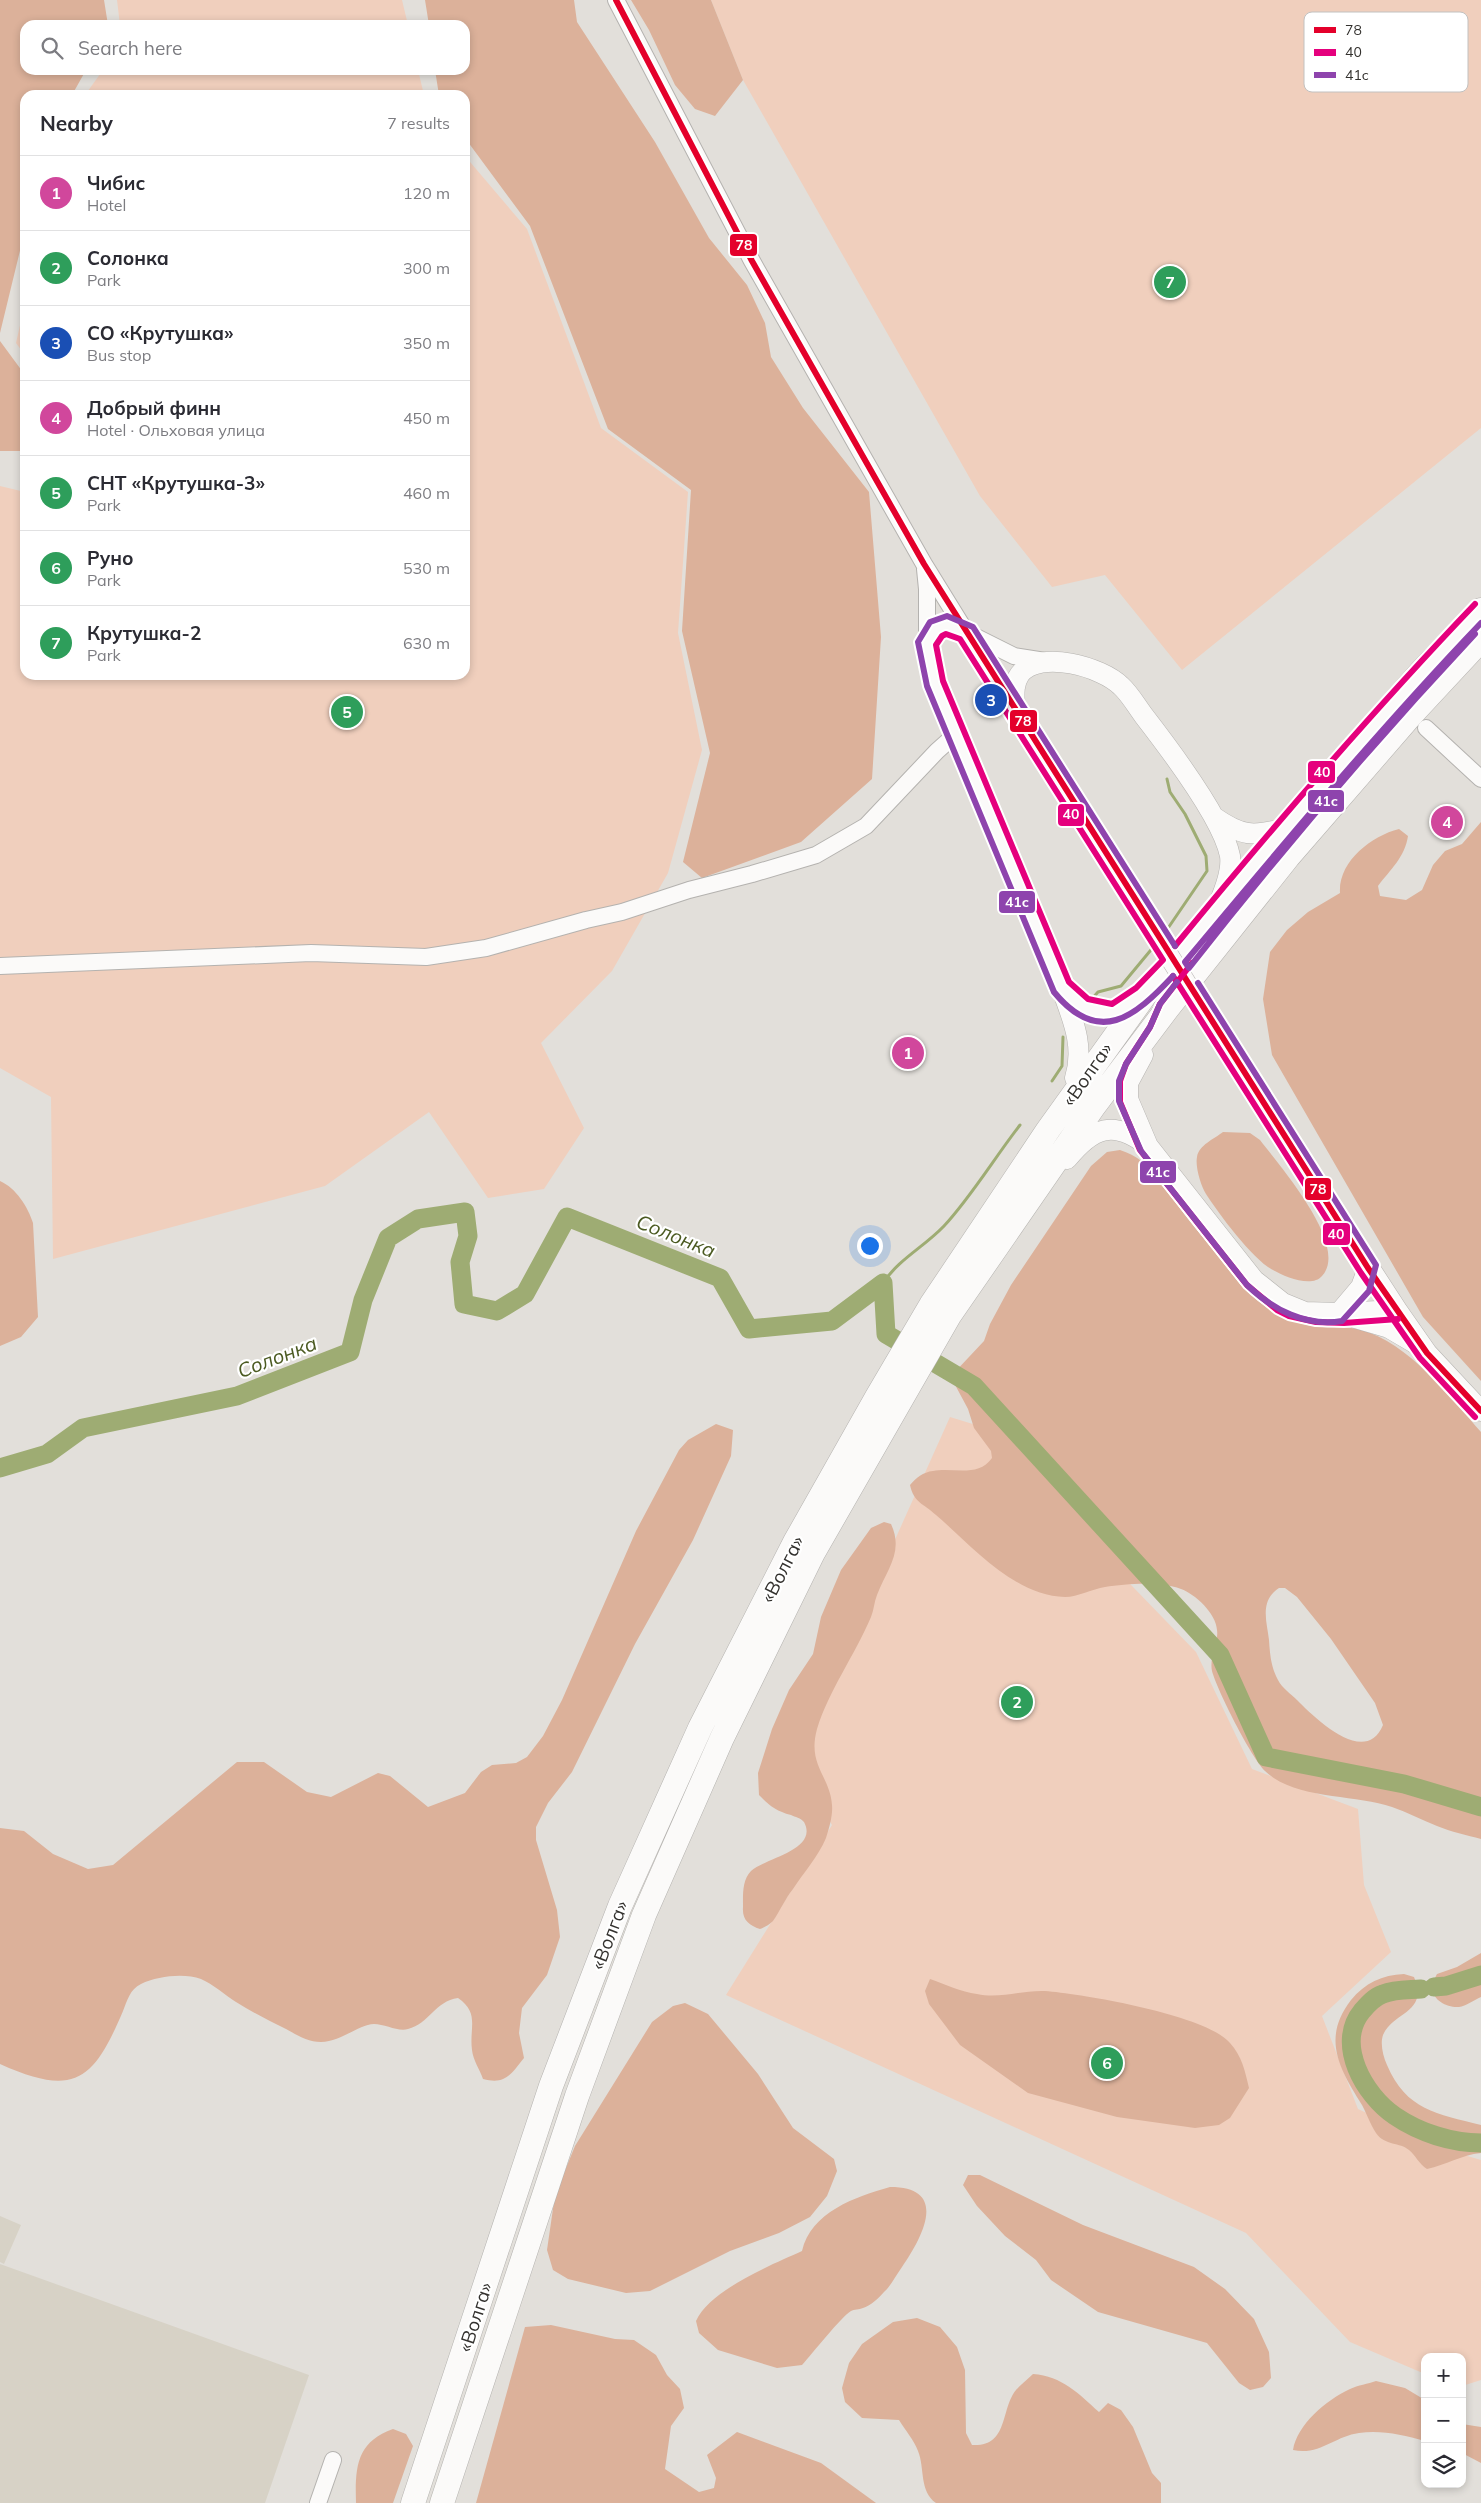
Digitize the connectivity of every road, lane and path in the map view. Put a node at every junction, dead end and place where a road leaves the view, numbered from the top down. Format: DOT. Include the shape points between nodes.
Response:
graph roads {
  1 [pos="616,0"];
  2 [pos="924,564"];
  3 [pos="1481,610"];
  4 [pos="966,632"];
  5 [pos="1481,640"];
  6 [pos="927,643"];
  7 [pos="1045,661"];
  8 [pos="1015,711"];
  9 [pos="1426,728"];
  10 [pos="955,735"];
  11 [pos="1481,779"];
  12 [pos="1212,815"];
  13 [pos="1285,828"];
  14 [pos="1217,907"];
  15 [pos="0,966"];
  16 [pos="1061,987"];
  17 [pos="1139,997"];
  18 [pos="1167,1009"];
  19 [pos="1075,1078"];
  20 [pos="1048,1130"];
  21 [pos="1148,1146"];
  22 [pos="1035,1194"];
  23 [pos="1368,1268"];
  24 [pos="1397,1310"];
  25 [pos="940,1311"];
  26 [pos="1339,1313"];
  27 [pos="1427,1353"];
  28 [pos="886,1402"];
  29 [pos="1481,1411"];
  30 [pos="333,2460"];
  31 [pos="318,2503"];
  32 [pos="413,2503"];
  33 [pos="442,2503"];
  1 -- 2 [label="street" via="752,261"];
  2 -- 4 [label="street"];
  2 -- 6 [label="street"];
  3 -- 13 [label="highway, «Волга»" via="1421,672"];
  4 -- 6 [label="main road" via="946,625 936,629"];
  4 -- 7 [label="street" via="1014,656"];
  4 -- 8 [label="main road"];
  5 -- 18 [label="highway, «Волга»" via="1288,857"];
  6 -- 10 [label="main road" via="935,683"];
  7 -- 8 [label="main road" via="1019,675 1014,696"];
  7 -- 12 [label="main road" via="1086,667 1105,674 1122,686"];
  8 -- 23 [label="main road, bridge"];
  9 -- 11 [label="street"];
  10 -- 15 [label="street" via="866,826 816,855 486,948 426,958 311,953"];
  10 -- 16 [label="main road"];
  12 -- 13 [label="main road" via="1243,834 1255,835"];
  12 -- 14 [label="main road" via="1230,862 1227,882"];
  13 -- 14 [label="highway, «Волга»"];
  14 -- 17 [label="highway, «Волга»"];
  16 -- 17 [label="main road" via="1077,1004 1094,1012 1114,1013"];
  16 -- 19 [label="main road" via="1080,1051"];
  17 -- 19 [label="main road"];
  17 -- 20 [label="highway, «Волга»"];
  18 -- 21 [label="main road" via="1128,1083 1131,1109"];
  18 -- 22 [label="highway, «Волга»" via="1094,1106"];
  19 -- 20 [label="main road" via="1061,1099"];
  20 -- 25 [label="highway, «Волга»"];
  21 -- 22 [label="main road" via="1129,1132 1099,1131 1083,1141 1053,1178"];
  21 -- 26 [label="main road" via="1266,1291 1292,1308"];
  22 -- 25 [label="highway, «Волга»"];
  23 -- 24 [label="main road"];
  23 -- 26 [label="main road" via="1361,1287"];
  24 -- 26 [label="main road"];
  24 -- 27 [label="main road"];
  25 -- 28 [label="highway"];
  26 -- 27 [label="main road" via="1389,1328"];
  27 -- 29 [label="main road"];
  28 -- 32 [label="highway, «Волга»" via="795,1542 700,1728 620,1906 551,2086"];
  28 -- 33 [label="highway, «Волга»" via="722,1738 644,1915 577,2096"];
  30 -- 31 [label="street"];
}
